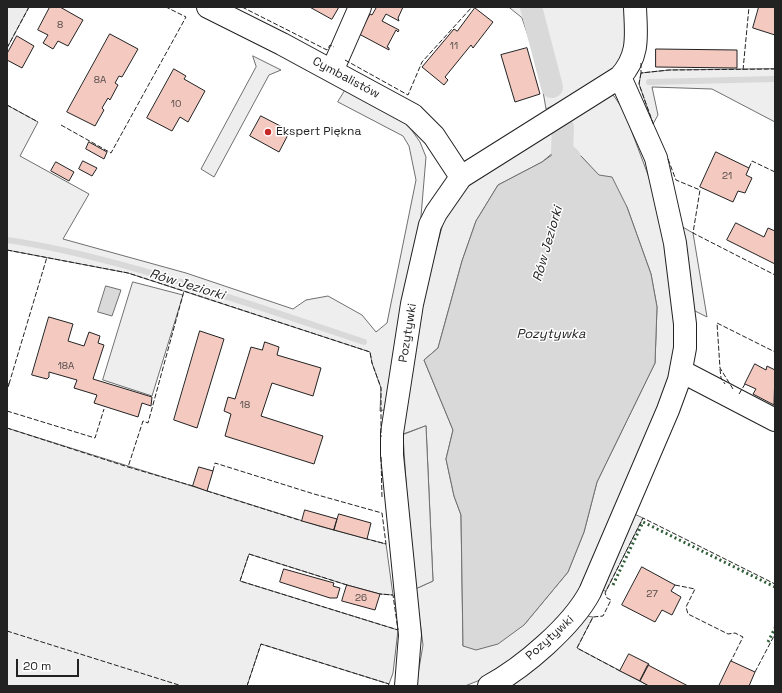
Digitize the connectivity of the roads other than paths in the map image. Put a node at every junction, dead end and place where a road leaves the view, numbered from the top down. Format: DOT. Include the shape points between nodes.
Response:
graph roads {
  1 [pos="208,7"];
  2 [pos="360,7"];
  3 [pos="635,7"];
  4 [pos="332,71"];
  5 [pos="620,77"];
  6 [pos="461,177"];
  7 [pos="681,371"];
  8 [pos="775,420"];
  9 [pos="406,686"];
  10 [pos="488,686"];
  1 -- 4 [label="street, Cymbalistów"];
  2 -- 4 [label="street"];
  3 -- 5 [label="street, Pozytywki" via="634,56"];
  4 -- 6 [label="street, Cymbalistów" via="413,114 434,136"];
  5 -- 6 [label="street, Pozytywki"];
  5 -- 7 [label="street, Pozytywki" via="656,158 671,221 685,324 685,348"];
  6 -- 9 [label="street, Pozytywki" via="430,225 412,304 392,433 410,635"];
  7 -- 8 [label="street"];
  7 -- 10 [label="street, Pozytywki" via="674,396 590,592 571,620 550,640 515,669"];
}
